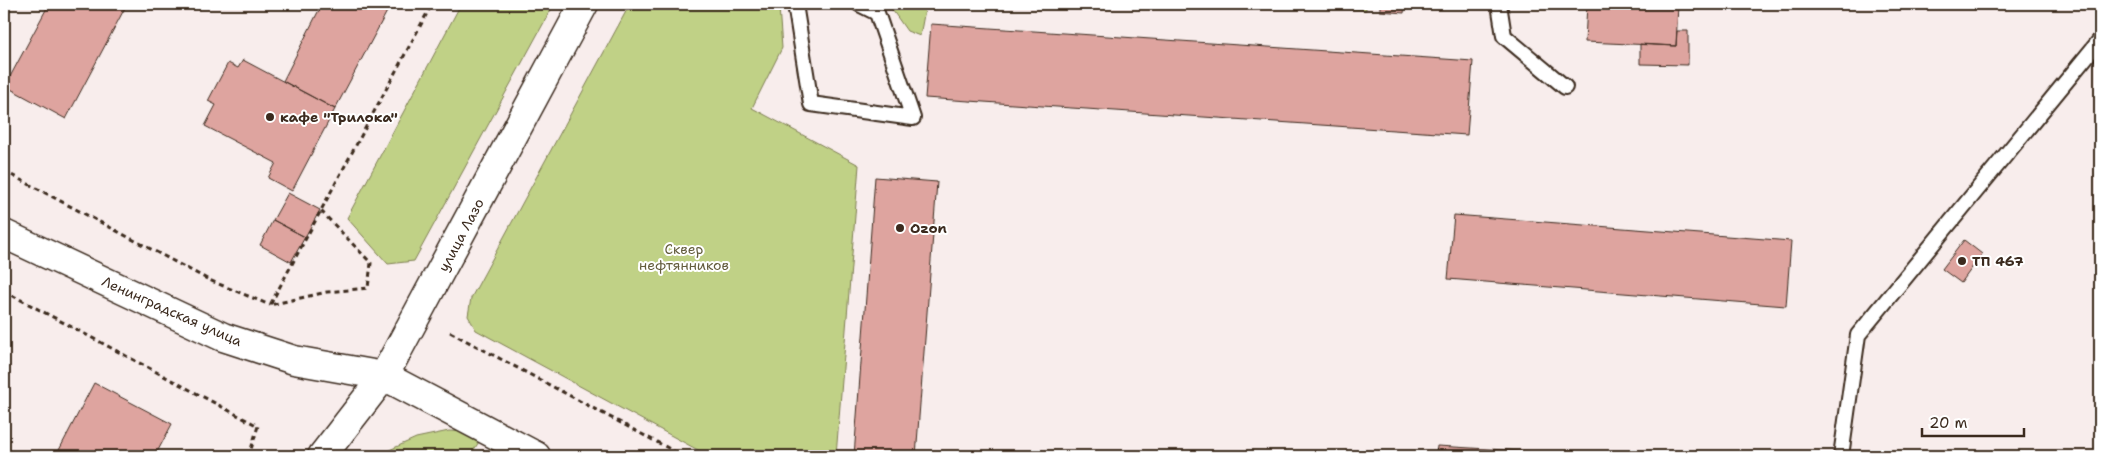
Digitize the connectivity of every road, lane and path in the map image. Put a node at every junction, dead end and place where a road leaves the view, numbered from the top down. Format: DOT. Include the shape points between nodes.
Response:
graph roads {
  1 [pos="432,4"];
  2 [pos="584,4"];
  3 [pos="795,4"];
  4 [pos="859,4"];
  5 [pos="1499,4"];
  6 [pos="2100,40"];
  7 [pos="1565,87"];
  8 [pos="4,171"];
  9 [pos="321,211"];
  10 [pos="4,234"];
  11 [pos="4,290"];
  12 [pos="270,305"];
  13 [pos="450,332"];
  14 [pos="384,376"];
  15 [pos="249,456"];
  16 [pos="322,456"];
  17 [pos="536,456"];
  18 [pos="683,456"];
  19 [pos="1841,456"];
  1 -- 9 [label="path"];
  2 -- 14 [label="main road, улица Лазо"];
  3 -- 4 [label="lane" via="811,104 913,118 877,13"];
  5 -- 7 [label="lane" via="1504,36"];
  6 -- 19 [label="lane" via="1858,335"];
  8 -- 12 [label="path" via="209,280"];
  9 -- 12 [label="path"];
  9 -- 12 [label="path" via="371,263 368,288 327,292"];
  10 -- 14 [label="main road, Ленинградская улица" via="223,337 294,360"];
  11 -- 15 [label="path" via="258,426"];
  13 -- 18 [label="path"];
  14 -- 16 [label="main road, улица Лазо"];
  14 -- 17 [label="main road, Ленинградская улица"];
}
